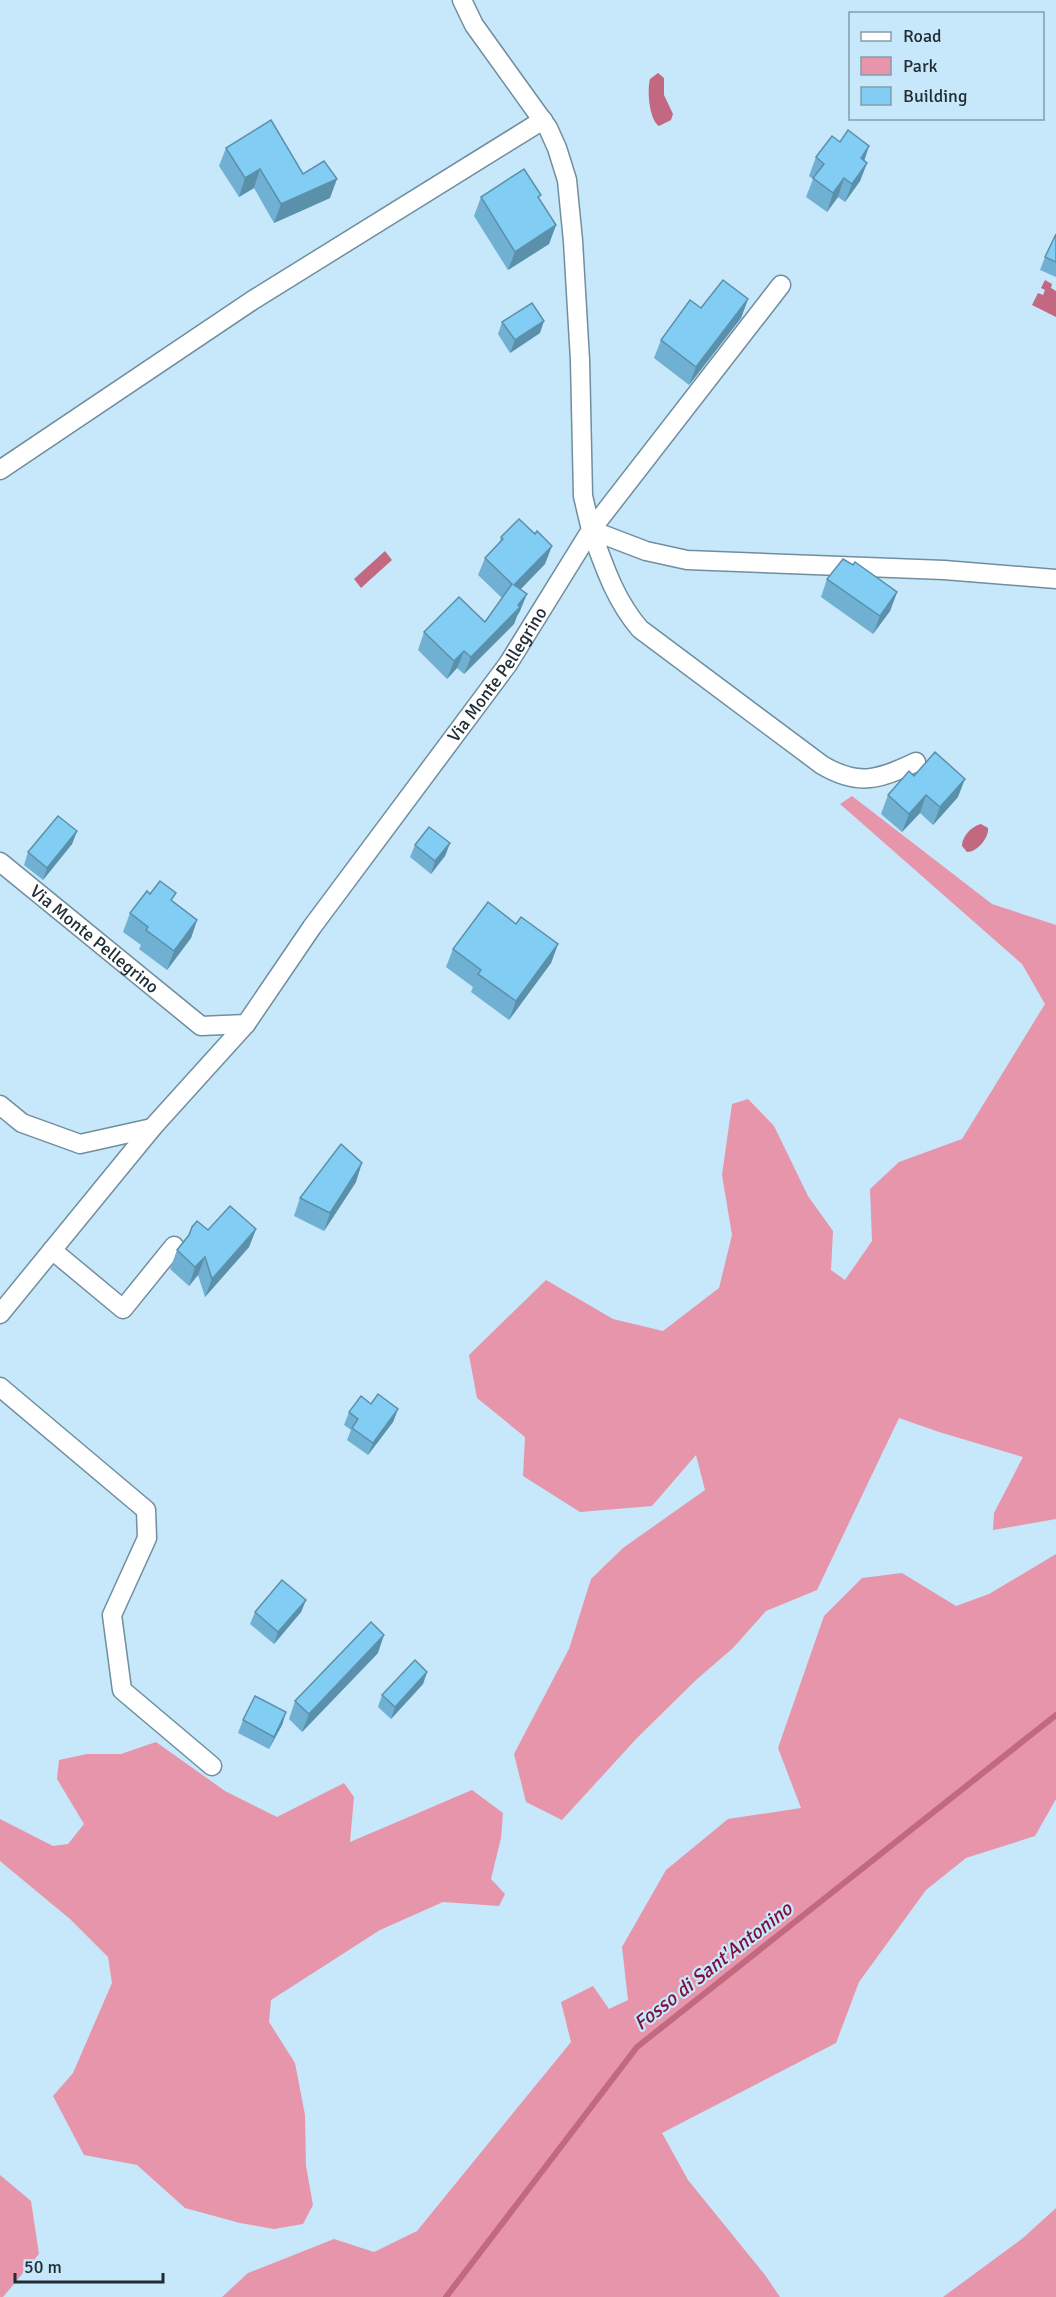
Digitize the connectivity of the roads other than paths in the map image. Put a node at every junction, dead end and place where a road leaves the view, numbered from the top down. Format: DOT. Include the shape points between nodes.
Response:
graph roads {
  1 [pos="462,0"];
  2 [pos="543,120"];
  3 [pos="781,285"];
  4 [pos="0,470"];
  5 [pos="591,530"];
  6 [pos="1056,579"];
  7 [pos="916,762"];
  8 [pos="0,862"];
  9 [pos="246,1024"];
  10 [pos="0,1105"];
  11 [pos="152,1128"];
  12 [pos="174,1246"];
  13 [pos="52,1250"];
  14 [pos="0,1314"];
  15 [pos="0,1387"];
  16 [pos="212,1766"];
  1 -- 2 [label="street" via="474,25"];
  2 -- 4 [label="street" via="253,300"];
  2 -- 5 [label="street" via="557,148 568,189 581,369 583,496"];
  3 -- 5 [label="street, Via Monte Pellegrino"];
  5 -- 6 [label="street" via="646,551 687,560 944,570"];
  5 -- 7 [label="street" via="612,586 640,629 822,765 842,775 867,780"];
  5 -- 9 [label="street, Via Monte Pellegrino" via="508,664 312,927"];
  8 -- 9 [label="street, Via Monte Pellegrino" via="201,1026"];
  9 -- 11 [label="street"];
  10 -- 11 [label="street" via="22,1123 80,1144"];
  11 -- 13 [label="street"];
  12 -- 13 [label="street" via="123,1309"];
  13 -- 14 [label="street"];
  15 -- 16 [label="street" via="146,1510 147,1538 111,1616 122,1689"];
}
